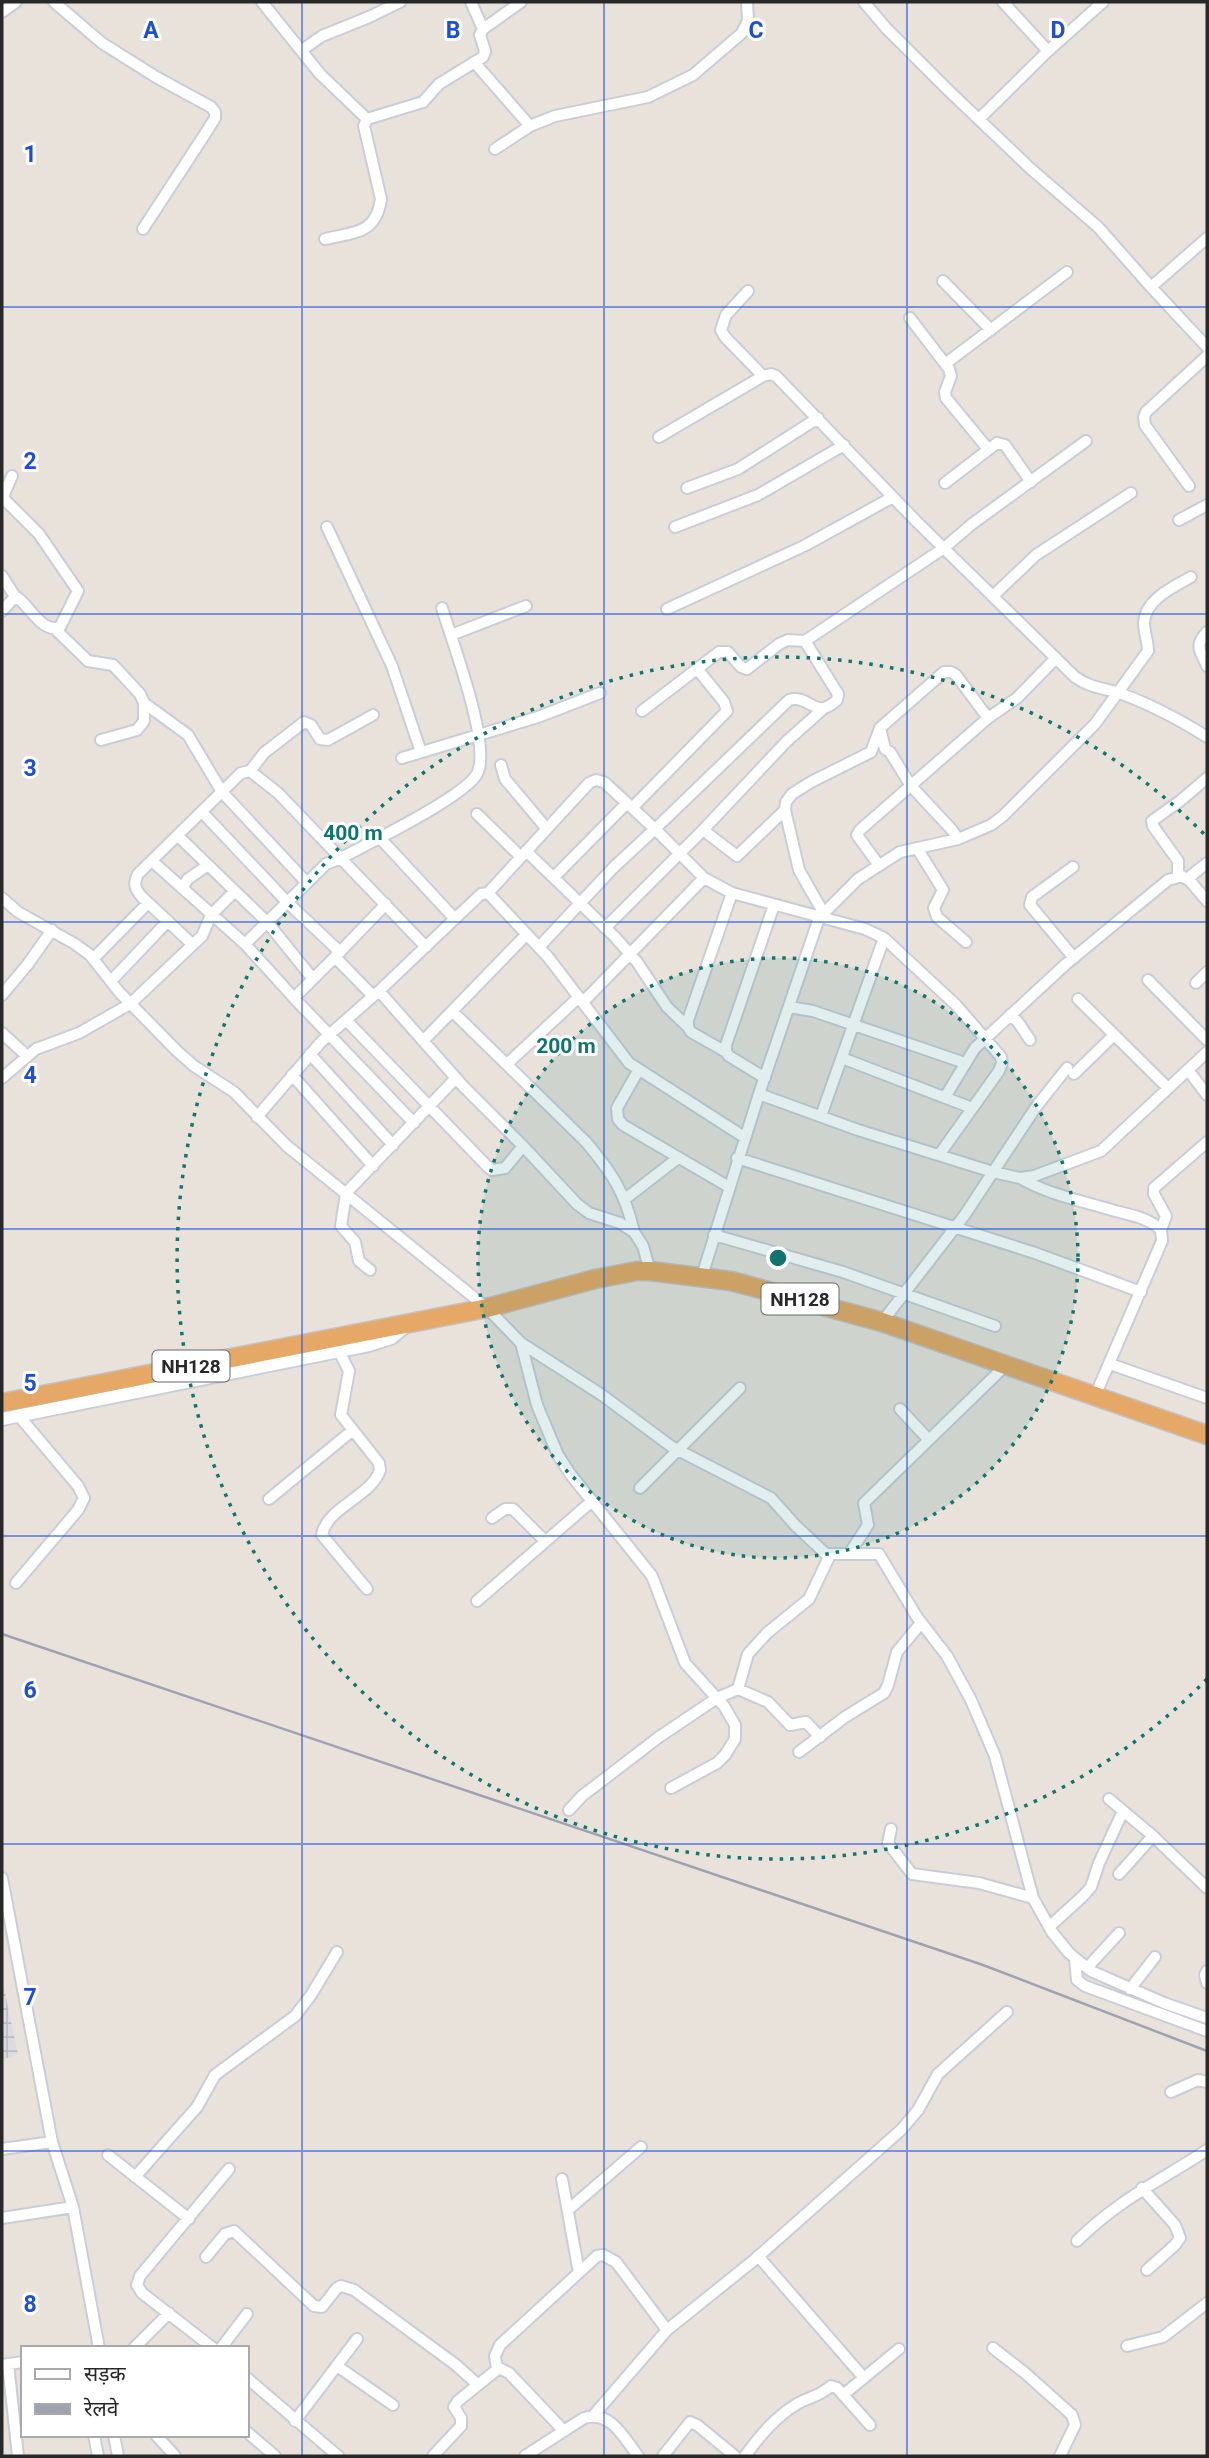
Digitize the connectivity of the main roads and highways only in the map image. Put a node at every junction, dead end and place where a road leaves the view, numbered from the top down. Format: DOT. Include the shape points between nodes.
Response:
graph roads {
  1 [pos="2,1403"];
  2 [pos="1207,1435"];
  1 -- 2 [label="highway, NH128" via="487,1308 596,1279 650,1271 761,1288 881,1322"];
}
